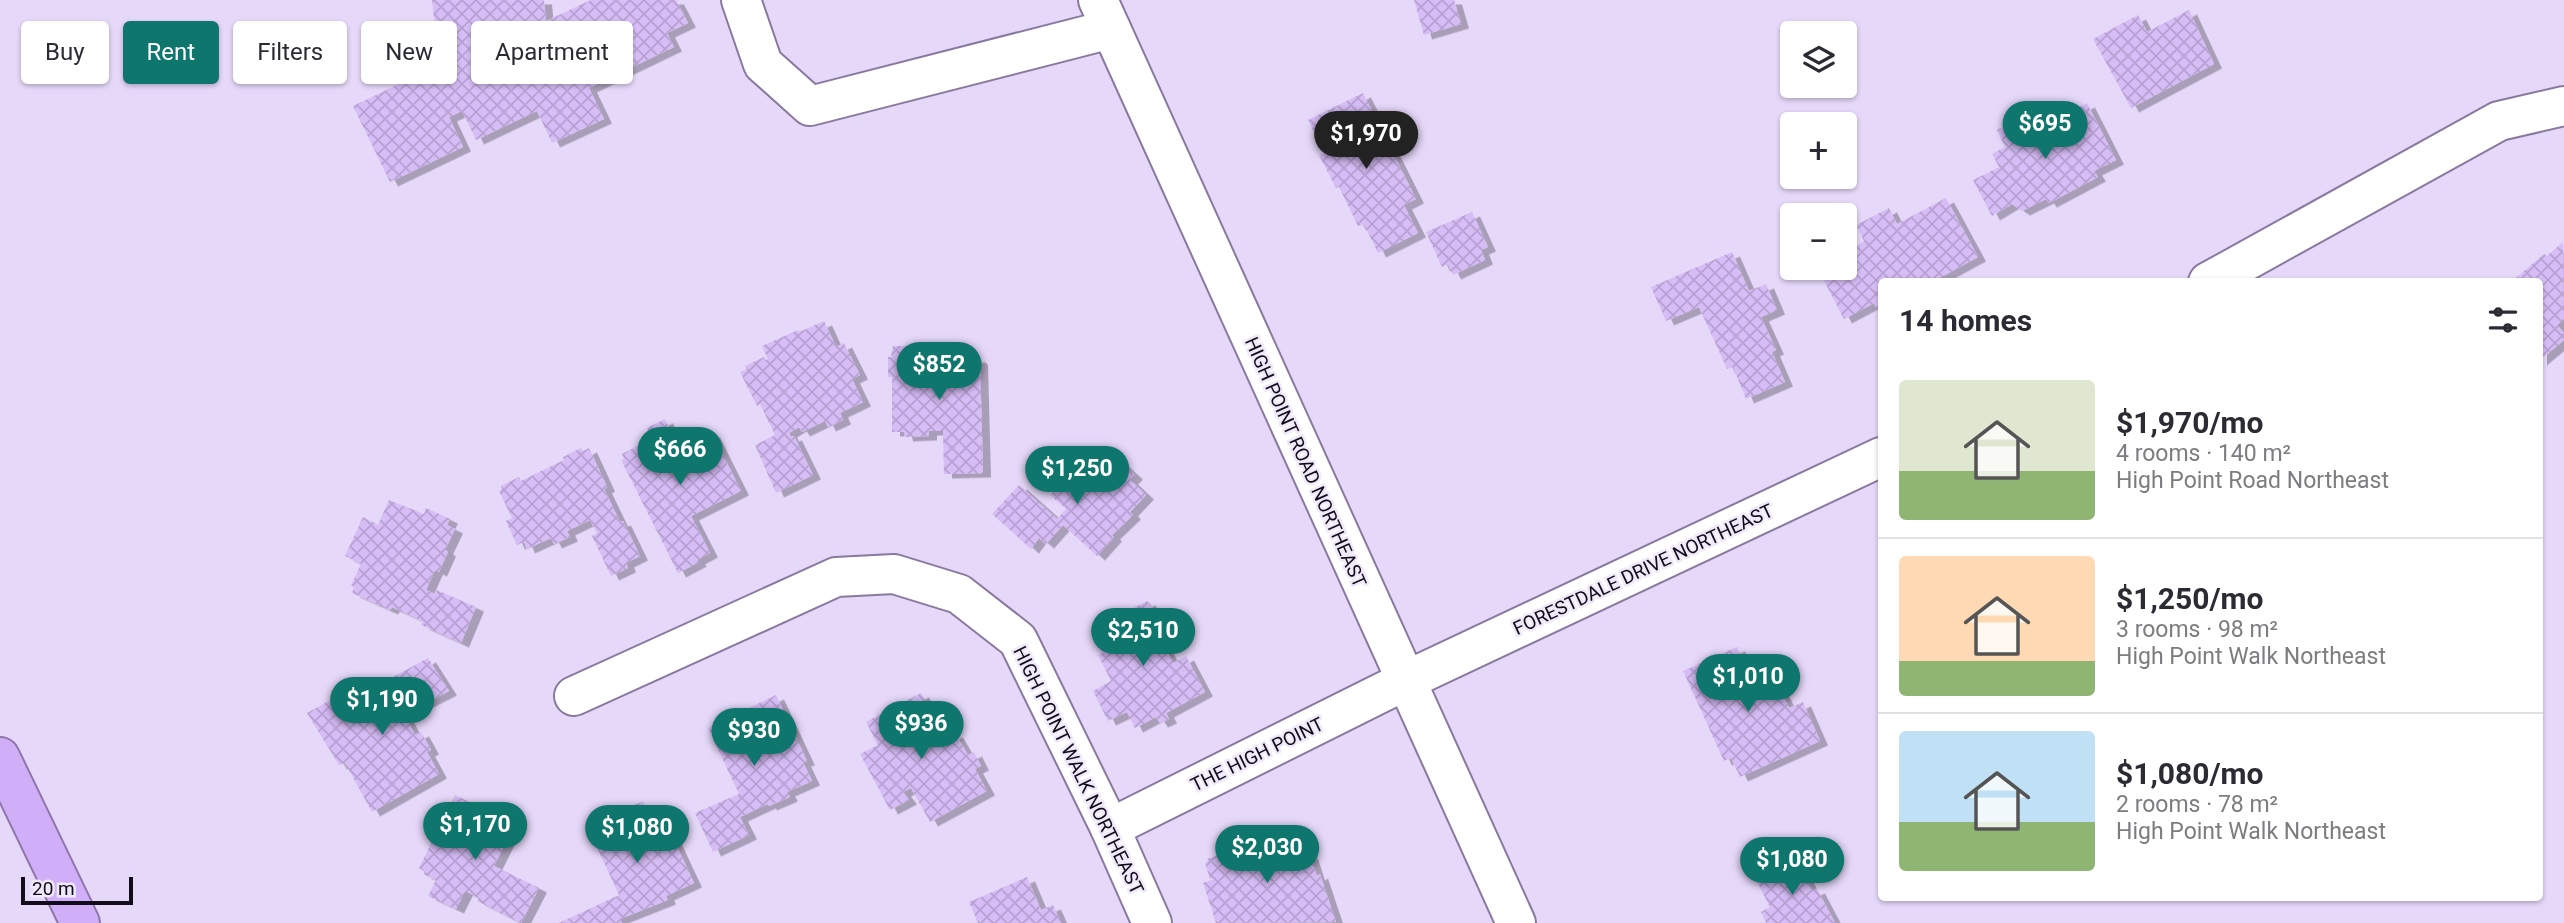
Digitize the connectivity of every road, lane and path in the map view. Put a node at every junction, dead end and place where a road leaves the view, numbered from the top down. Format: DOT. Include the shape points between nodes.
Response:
graph roads {
  1 [pos="741,0"];
  2 [pos="1104,15"];
  3 [pos="2564,106"];
  4 [pos="2215,278"];
  5 [pos="1878,458"];
  6 [pos="1405,681"];
  7 [pos="574,696"];
  8 [pos="0,757"];
  9 [pos="1110,828"];
  10 [pos="80,923"];
  11 [pos="1152,923"];
  12 [pos="1516,923"];
  1 -- 2 [label="street" via="763,64 810,106"];
  2 -- 6 [label="street, HIGH POINT ROAD NORTHEAST"];
  3 -- 4 [label="street" via="2499,121"];
  5 -- 6 [label="street, FORESTDALE DRIVE NORTHEAST"];
  6 -- 9 [label="street, THE HIGH POINT"];
  6 -- 12 [label="street, HIGH POINT ROAD NORTHEAST"];
  7 -- 9 [label="street, HIGH POINT WALK NORTHEAST" via="836,577 894,574 959,594 1018,640"];
  8 -- 10 [label="highway"];
  9 -- 11 [label="street, HIGH POINT WALK NORTHEAST"];
}
